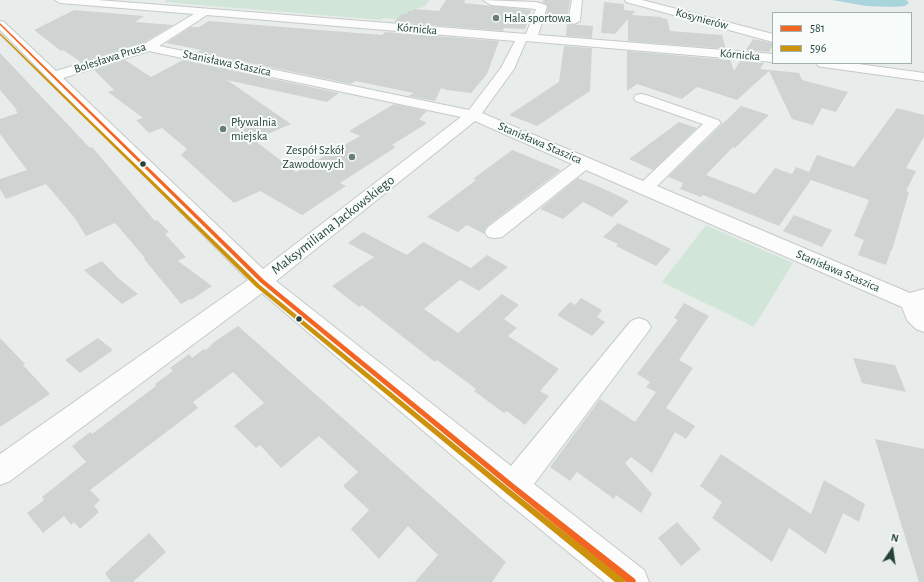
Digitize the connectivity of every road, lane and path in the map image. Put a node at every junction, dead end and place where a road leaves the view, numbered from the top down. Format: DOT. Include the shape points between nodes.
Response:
graph roads {
  1 [pos="60,0"];
  2 [pos="488,0"];
  3 [pos="577,0"];
  4 [pos="630,0"];
  5 [pos="205,12"];
  6 [pos="574,21"];
  7 [pos="0,24"];
  8 [pos="527,38"];
  9 [pos="772,38"];
  10 [pos="148,47"];
  11 [pos="772,58"];
  12 [pos="836,64"];
  13 [pos="906,64"];
  14 [pos="877,67"];
  15 [pos="54,76"];
  16 [pos="924,77"];
  17 [pos="924,82"];
  18 [pos="641,98"];
  19 [pos="473,115"];
  20 [pos="585,162"];
  21 [pos="646,188"];
  22 [pos="495,232"];
  23 [pos="262,281"];
  24 [pos="921,298"];
  25 [pos="924,323"];
  26 [pos="639,327"];
  27 [pos="0,470"];
  28 [pos="513,487"];
  29 [pos="632,582"];
  1 -- 5 [label="street, Kórnicka"];
  2 -- 8 [label="street, Maksymiliana Jackowskiego" via="542,7"];
  3 -- 6 [label="street"];
  4 -- 9 [label="street, Kosynierów"];
  5 -- 8 [label="street, Kórnicka"];
  5 -- 10 [label="street, Bolesława Prusa"];
  7 -- 15 [label="street"];
  8 -- 11 [label="street, Kórnicka"];
  8 -- 19 [label="street, Maksymiliana Jackowskiego"];
  10 -- 15 [label="street, Bolesława Prusa"];
  10 -- 19 [label="street, Stanisława Staszica"];
  12 -- 14 [label="street"];
  13 -- 14 [label="street" via="899,67"];
  14 -- 16 [label="street"];
  14 -- 17 [label="street"];
  15 -- 23 [label="street"];
  18 -- 21 [label="street" via="713,123"];
  19 -- 20 [label="street, Stanisława Staszica"];
  19 -- 23 [label="street, Maksymiliana Jackowskiego"];
  20 -- 21 [label="street, Stanisława Staszica"];
  20 -- 22 [label="street"];
  21 -- 24 [label="street, Stanisława Staszica"];
  23 -- 27 [label="street, Maksymiliana Jackowskiego"];
  23 -- 28 [label="street"];
  24 -- 25 [label="street" via="913,308"];
  26 -- 28 [label="street"];
  28 -- 29 [label="street"];
}
